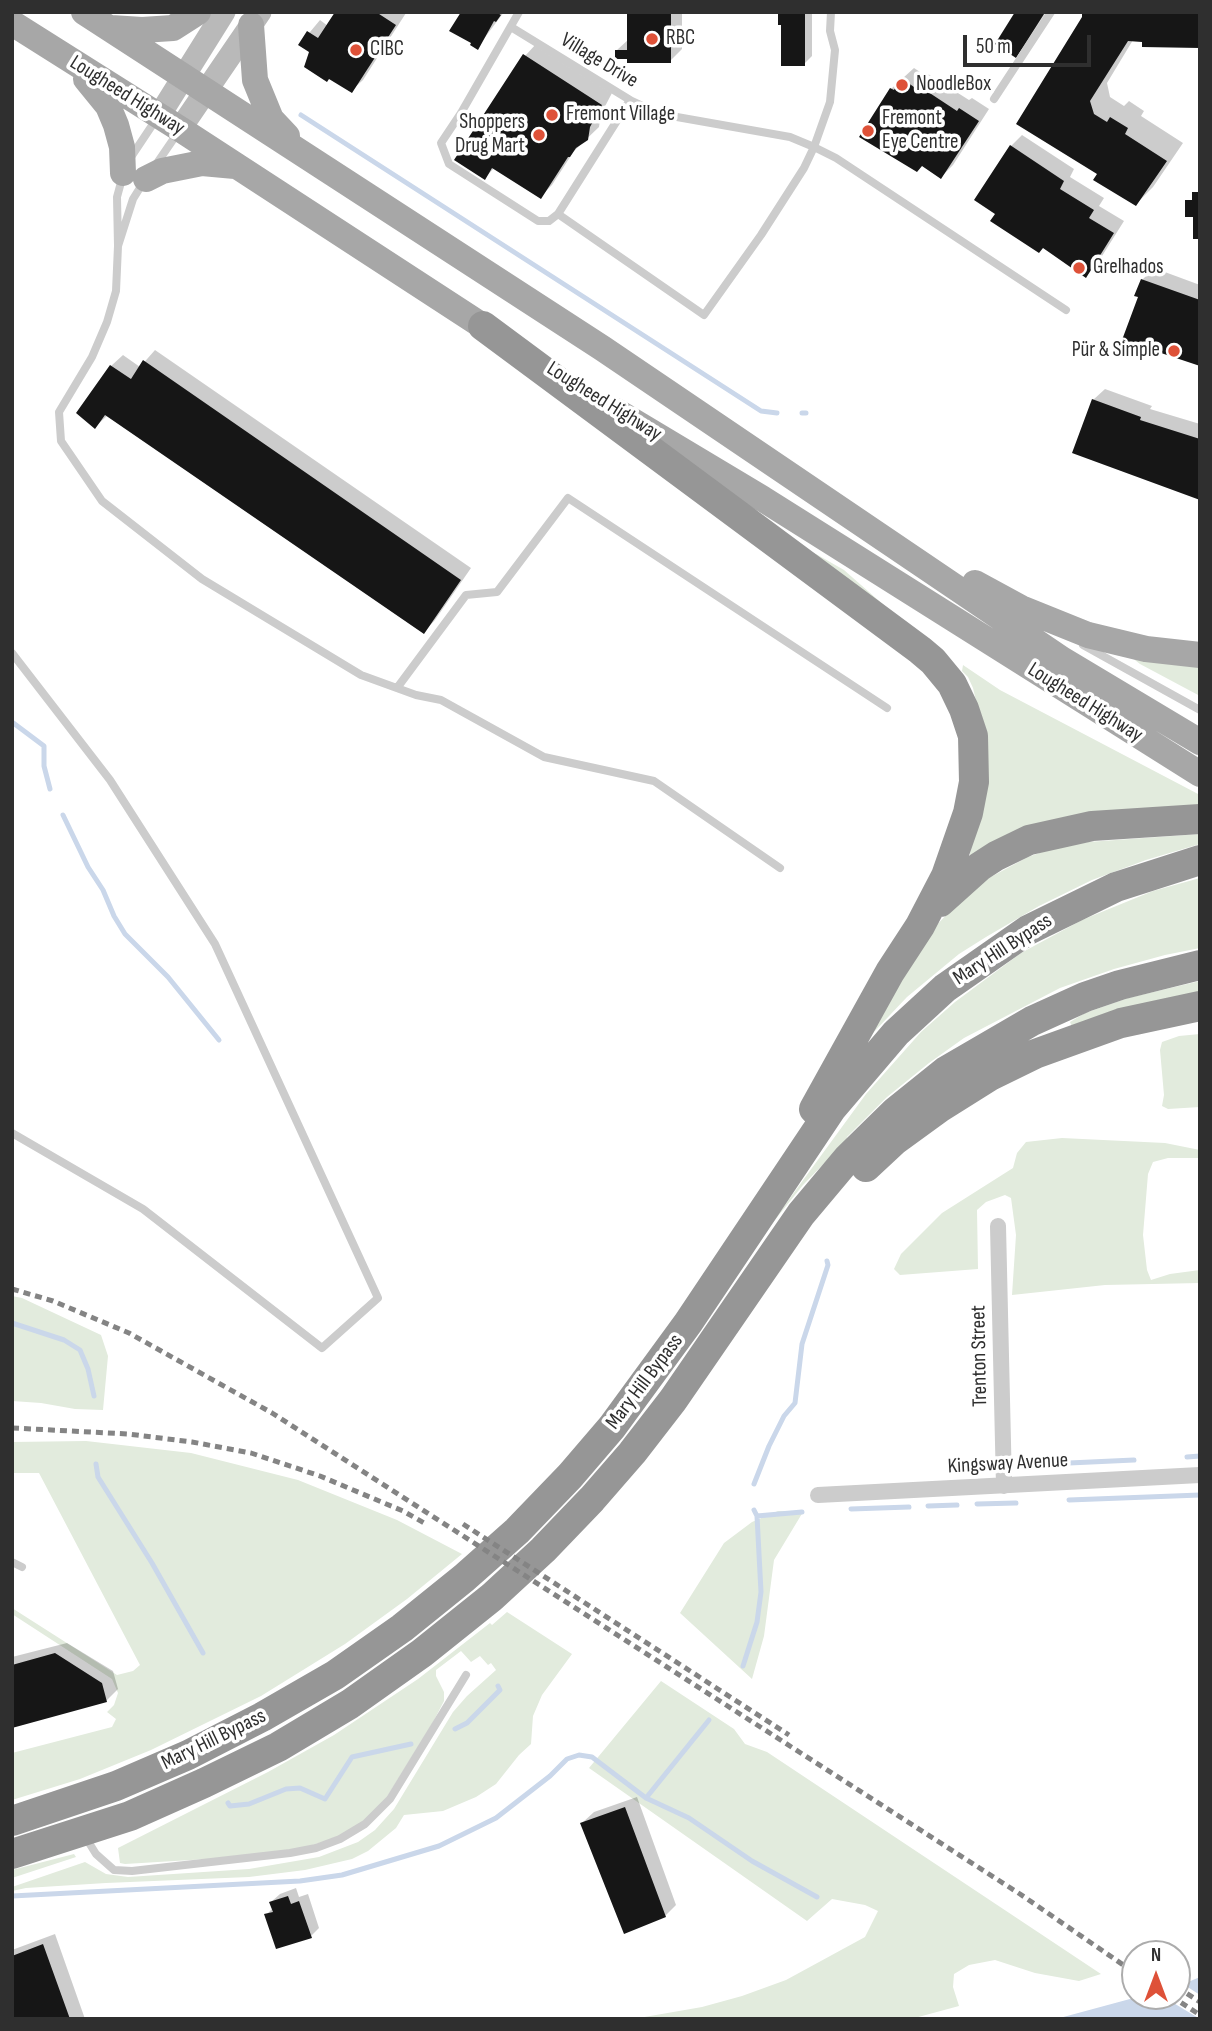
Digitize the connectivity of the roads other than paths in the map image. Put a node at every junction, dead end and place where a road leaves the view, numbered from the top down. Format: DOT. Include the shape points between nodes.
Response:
graph roads {
  1 [pos="84,12"];
  2 [pos="198,12"];
  3 [pos="224,12"];
  4 [pos="519,12"];
  5 [pos="831,12"];
  6 [pos="1051,12"];
  7 [pos="256,18"];
  8 [pos="12,23"];
  9 [pos="106,27"];
  10 [pos="510,27"];
  11 [pos="66,57"];
  12 [pos="183,77"];
  13 [pos="207,92"];
  14 [pos="994,99"];
  15 [pos="630,100"];
  16 [pos="170,122"];
  17 [pos="814,147"];
  18 [pos="310,159"];
  19 [pos="235,166"];
  20 [pos="134,176"];
  21 [pos="558,214"];
  22 [pos="118,246"];
  23 [pos="1066,310"];
  24 [pos="483,326"];
  25 [pos="739,442"];
  26 [pos="971,582"];
  27 [pos="12,653"];
  28 [pos="1200,655"];
  29 [pos="397,688"];
  30 [pos="887,708"];
  31 [pos="1200,710"];
  32 [pos="1200,742"];
  33 [pos="1200,774"];
  34 [pos="1200,820"];
  35 [pos="1200,860"];
  36 [pos="780,868"];
  37 [pos="920,926"];
  38 [pos="1200,965"];
  39 [pos="1200,1006"];
  40 [pos="12,1133"];
  41 [pos="998,1226"];
  42 [pos="746,1236"];
  43 [pos="763,1267"];
  44 [pos="1200,1475"];
  45 [pos="1004,1486"];
  46 [pos="818,1495"];
  47 [pos="12,1562"];
  48 [pos="22,1567"];
  49 [pos="466,1675"];
  50 [pos="12,1821"];
  51 [pos="83,1832"];
  52 [pos="12,1854"];
  1 -- 9 [label="main road, Lougheed Highway"];
  2 -- 9 [label="main road" via="173,28"];
  3 -- 12 [label="main road"];
  4 -- 10 [label="lane"];
  5 -- 17 [label="lane" via="835,50 830,102"];
  6 -- 14 [label="lane"];
  7 -- 13 [label="main road"];
  7 -- 18 [label="main road" via="255,80 271,119"];
  8 -- 11 [label="main road, Lougheed Highway"];
  9 -- 12 [label="main road, Lougheed Highway"];
  10 -- 15 [label="lane, Village Drive"];
  10 -- 21 [label="lane" via="441,143 449,164 538,221 549,221"];
  11 -- 16 [label="main road, Lougheed Highway"];
  11 -- 20 [label="main road" via="108,106"];
  12 -- 13 [label="main road, Lougheed Highway"];
  12 -- 16 [label="main road"];
  13 -- 16 [label="main road"];
  13 -- 18 [label="main road, Lougheed Highway"];
  15 -- 17 [label="lane, Village Drive" via="660,114 790,137"];
  15 -- 21 [label="lane"];
  16 -- 19 [label="main road, Lougheed Highway"];
  16 -- 20 [label="lane"];
  16 -- 20 [label="lane" via="133,153"];
  17 -- 21 [label="lane" via="704,315"];
  17 -- 23 [label="lane, Village Drive"];
  18 -- 25 [label="main road, Lougheed Highway"];
  19 -- 20 [label="main road" via="202,163"];
  19 -- 24 [label="main road, Lougheed Highway"];
  20 -- 22 [label="lane" via="133,199"];
  20 -- 22 [label="lane" via="117,197"];
  22 -- 29 [label="lane" via="116,291 107,322 59,412 61,441 75,466 102,501 202,579 361,675"];
  24 -- 33 [label="main road, Lougheed Highway"];
  24 -- 37 [label="highway" via="897,631 952,684 973,736 974,782 942,886"];
  25 -- 28 [label="main road" via="1021,608 1115,643"];
  25 -- 32 [label="main road, Lougheed Highway" via="1063,660"];
  26 -- 31 [label="lane"];
  27 -- 40 [label="lane" via="110,780 215,944 378,1298 322,1348 143,1209"];
  29 -- 30 [label="lane" via="466,595 497,592 568,498"];
  29 -- 36 [label="lane" via="441,700 544,757 654,781"];
  34 -- 37 [label="highway" via="1092,826 1029,840 961,880"];
  35 -- 42 [label="highway, Mary Hill Bypass" via="1116,887 1055,915 1000,947 945,988 896,1033 852,1083"];
  37 -- 42 [label="highway" via="860,1024"];
  38 -- 43 [label="highway, Mary Hill Bypass" via="1085,997 1000,1038 946,1071 848,1158"];
  39 -- 43 [label="highway" via="1079,1037 990,1076 895,1140"];
  41 -- 45 [label="street, Trenton Street"];
  42 -- 50 [label="highway, Mary Hill Bypass" via="647,1380 570,1476 517,1531 402,1628 335,1675 188,1755 116,1786"];
  43 -- 51 [label="highway, Mary Hill Bypass" via="632,1453 543,1550 492,1597 422,1653 278,1747 167,1800"];
  44 -- 45 [label="street, Kingsway Avenue"];
  45 -- 46 [label="street, Kingsway Avenue"];
  47 -- 48 [label="lane"];
  49 -- 51 [label="lane" via="390,1799 365,1824 340,1839 290,1853 132,1871 114,1870 105,1864"];
  51 -- 52 [label="highway, Mary Hill Bypass"];
}
